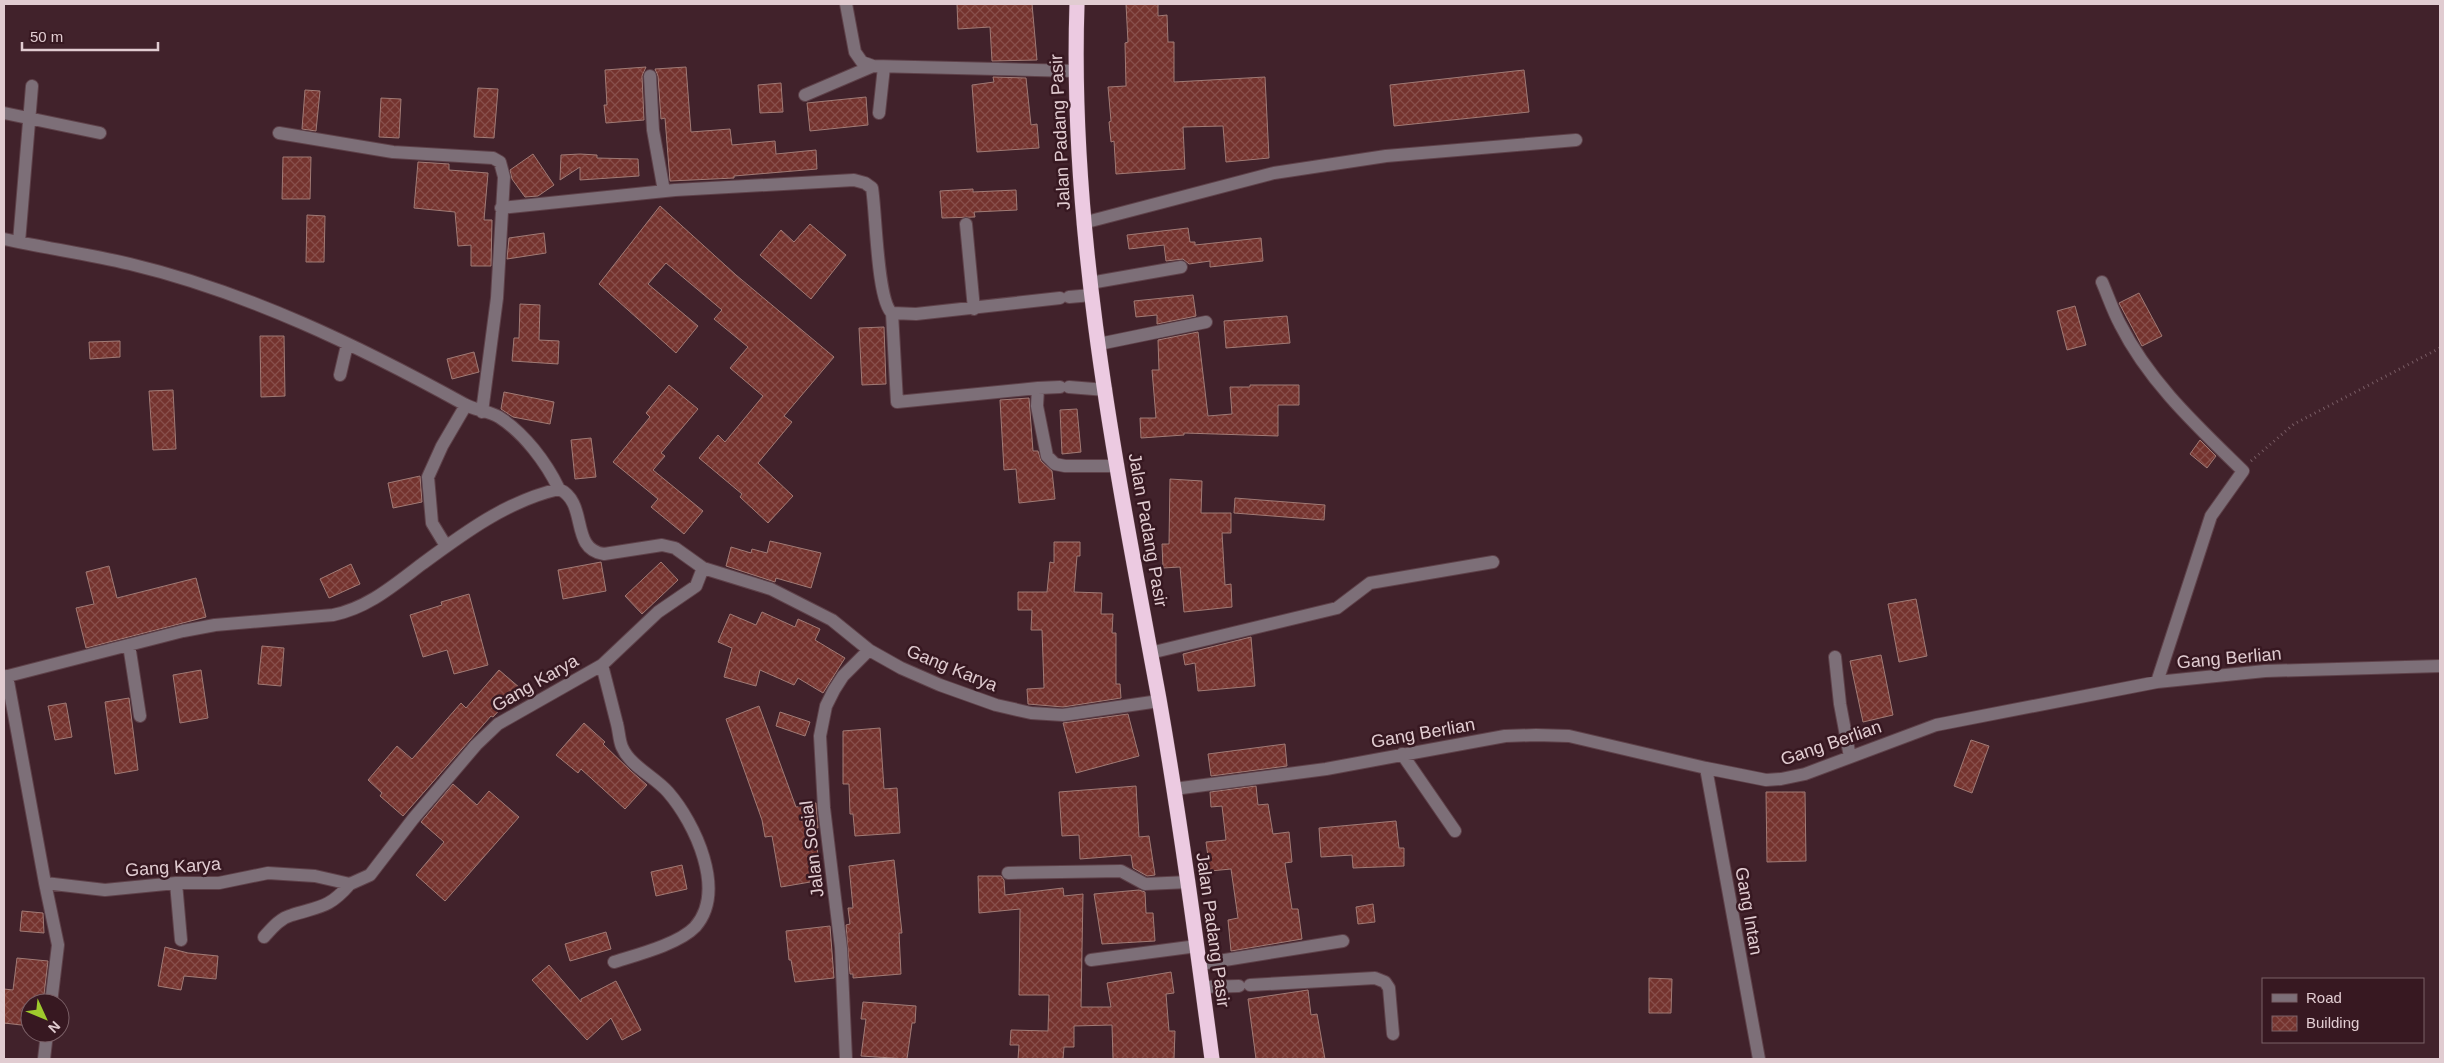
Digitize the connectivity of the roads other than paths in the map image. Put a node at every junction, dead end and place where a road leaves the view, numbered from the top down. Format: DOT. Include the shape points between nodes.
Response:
graph roads {
  1 [pos="846,4"];
  2 [pos="1077,4"];
  3 [pos="878,67"];
  4 [pos="1074,71"];
  5 [pos="650,76"];
  6 [pos="32,86"];
  7 [pos="805,95"];
  8 [pos="879,112"];
  9 [pos="4,114"];
  10 [pos="29,119"];
  11 [pos="100,132"];
  12 [pos="279,133"];
  13 [pos="1576,140"];
  14 [pos="664,191"];
  15 [pos="501,208"];
  16 [pos="1083,223"];
  17 [pos="966,224"];
  18 [pos="4,238"];
  19 [pos="19,242"];
  20 [pos="1181,267"];
  21 [pos="2102,282"];
  22 [pos="1091,289"];
  23 [pos="974,309"];
  24 [pos="892,313"];
  25 [pos="1206,322"];
  26 [pos="347,344"];
  27 [pos="1100,344"];
  28 [pos="340,375"];
  29 [pos="1038,388"];
  30 [pos="1106,390"];
  31 [pos="466,405"];
  32 [pos="482,412"];
  33 [pos="1118,466"];
  34 [pos="559,489"];
  35 [pos="446,546"];
  36 [pos="1493,562"];
  37 [pos="703,568"];
  38 [pos="129,645"];
  39 [pos="869,650"];
  40 [pos="1150,652"];
  41 [pos="1835,657"];
  42 [pos="602,665"];
  43 [pos="2440,666"];
  44 [pos="5,677"];
  45 [pos="2157,682"];
  46 [pos="1159,701"];
  47 [pos="140,716"];
  48 [pos="1402,754"];
  49 [pos="1850,757"];
  50 [pos="1706,768"];
  51 [pos="1174,789"];
  52 [pos="1455,831"];
  53 [pos="1008,873"];
  54 [pos="1189,882"];
  55 [pos="45,883"];
  56 [pos="176,883"];
  57 [pos="350,884"];
  58 [pos="264,936"];
  59 [pos="181,940"];
  60 [pos="1343,941"];
  61 [pos="1198,946"];
  62 [pos="1092,960"];
  63 [pos="614,962"];
  64 [pos="1200,964"];
  65 [pos="1203,987"];
  66 [pos="52,993"];
  67 [pos="1392,1034"];
  68 [pos="46,1043"];
  69 [pos="44,1059"];
  70 [pos="846,1059"];
  71 [pos="1212,1059"];
  72 [pos="1759,1059"];
  1 -- 3 [label="street" via="855,52 862,62"];
  2 -- 4 [label="highway, Jalan Padang Pasir"];
  3 -- 4 [label="street"];
  3 -- 7 [label="street"];
  3 -- 8 [label="street"];
  4 -- 16 [label="highway, Jalan Padang Pasir"];
  5 -- 14 [label="street" via="652,130"];
  6 -- 10 [label="street"];
  9 -- 10 [label="street"];
  10 -- 11 [label="street"];
  10 -- 19 [label="street"];
  12 -- 15 [label="street" via="393,152 496,159 503,167"];
  13 -- 16 [label="street" via="1386,156 1283,172"];
  14 -- 15 [label="street"];
  14 -- 24 [label="street" via="854,180 866,183 872,188 880,274 886,306"];
  15 -- 32 [label="street" via="497,298"];
  16 -- 22 [label="highway, Jalan Padang Pasir"];
  17 -- 23 [label="street"];
  18 -- 19 [label="street"];
  19 -- 26 [label="street" via="130,264 198,284"];
  20 -- 22 [label="street"];
  21 -- 45 [label="street" via="2120,324 2150,371 2186,415 2243,470 2211,516"];
  22 -- 23 [label="street" via="1065,297"];
  22 -- 27 [label="highway, Jalan Padang Pasir"];
  23 -- 24 [label="street"];
  24 -- 29 [label="street" via="897,402"];
  25 -- 27 [label="street"];
  26 -- 28 [label="street"];
  26 -- 31 [label="street"];
  27 -- 30 [label="highway, Jalan Padang Pasir"];
  29 -- 30 [label="street"];
  29 -- 33 [label="street" via="1037,406 1047,456 1055,464"];
  30 -- 33 [label="highway, Jalan Padang Pasir"];
  31 -- 32 [label="street"];
  31 -- 35 [label="street" via="428,477 432,523"];
  32 -- 34 [label="street" via="497,416 522,437 550,471"];
  33 -- 40 [label="highway, Jalan Padang Pasir"];
  34 -- 35 [label="street" via="526,499 494,515"];
  34 -- 37 [label="street" via="572,498 585,542 595,552 604,554 670,546"];
  35 -- 38 [label="street" via="375,599 351,612 215,625"];
  36 -- 40 [label="street" via="1370,583 1337,608"];
  37 -- 39 [label="street, Gang Karya" via="764,586 815,611"];
  37 -- 42 [label="street, Gang Karya" via="696,586 658,612"];
  38 -- 44 [label="street"];
  38 -- 47 [label="street"];
  39 -- 46 [label="street, Gang Karya" via="940,684 1017,710 1063,715"];
  39 -- 70 [label="street, Jalan Sosial" via="834,690 826,706 820,736 824,808 841,948"];
  40 -- 46 [label="highway, Jalan Padang Pasir"];
  41 -- 49 [label="street"];
  42 -- 57 [label="street, Gang Karya" via="498,724 413,819 370,875"];
  42 -- 63 [label="street" via="622,747 668,792 688,819 702,850 708,879 707,909 694,928 666,945"];
  43 -- 45 [label="street, Gang Berlian" via="2265,671"];
  44 -- 55 [label="street"];
  45 -- 49 [label="street, Gang Berlian" via="1936,725"];
  46 -- 51 [label="highway, Jalan Padang Pasir"];
  48 -- 50 [label="street, Gang Berlian" via="1505,736 1569,736"];
  48 -- 51 [label="street, Gang Berlian" via="1271,778"];
  48 -- 52 [label="street"];
  49 -- 50 [label="street, Gang Berlian" via="1805,774 1781,779 1766,780"];
  50 -- 72 [label="street, Gang Intan"];
  51 -- 54 [label="highway, Jalan Padang Pasir"];
  53 -- 54 [label="street" via="1121,871 1145,884"];
  54 -- 61 [label="highway, Jalan Padang Pasir"];
  55 -- 56 [label="street, Gang Karya" via="105,890"];
  55 -- 66 [label="street" via="58,945"];
  56 -- 57 [label="street, Gang Karya" via="219,883 268,873 315,876"];
  56 -- 59 [label="street"];
  57 -- 58 [label="street" via="336,900 310,912 291,915 279,921"];
  60 -- 64 [label="street"];
  61 -- 62 [label="street"];
  61 -- 64 [label="highway, Jalan Padang Pasir"];
  64 -- 65 [label="highway, Jalan Padang Pasir"];
  65 -- 67 [label="street" via="1375,978 1385,982 1389,988"];
  65 -- 71 [label="highway, Jalan Padang Pasir"];
  68 -- 69 [label="street"];
}
